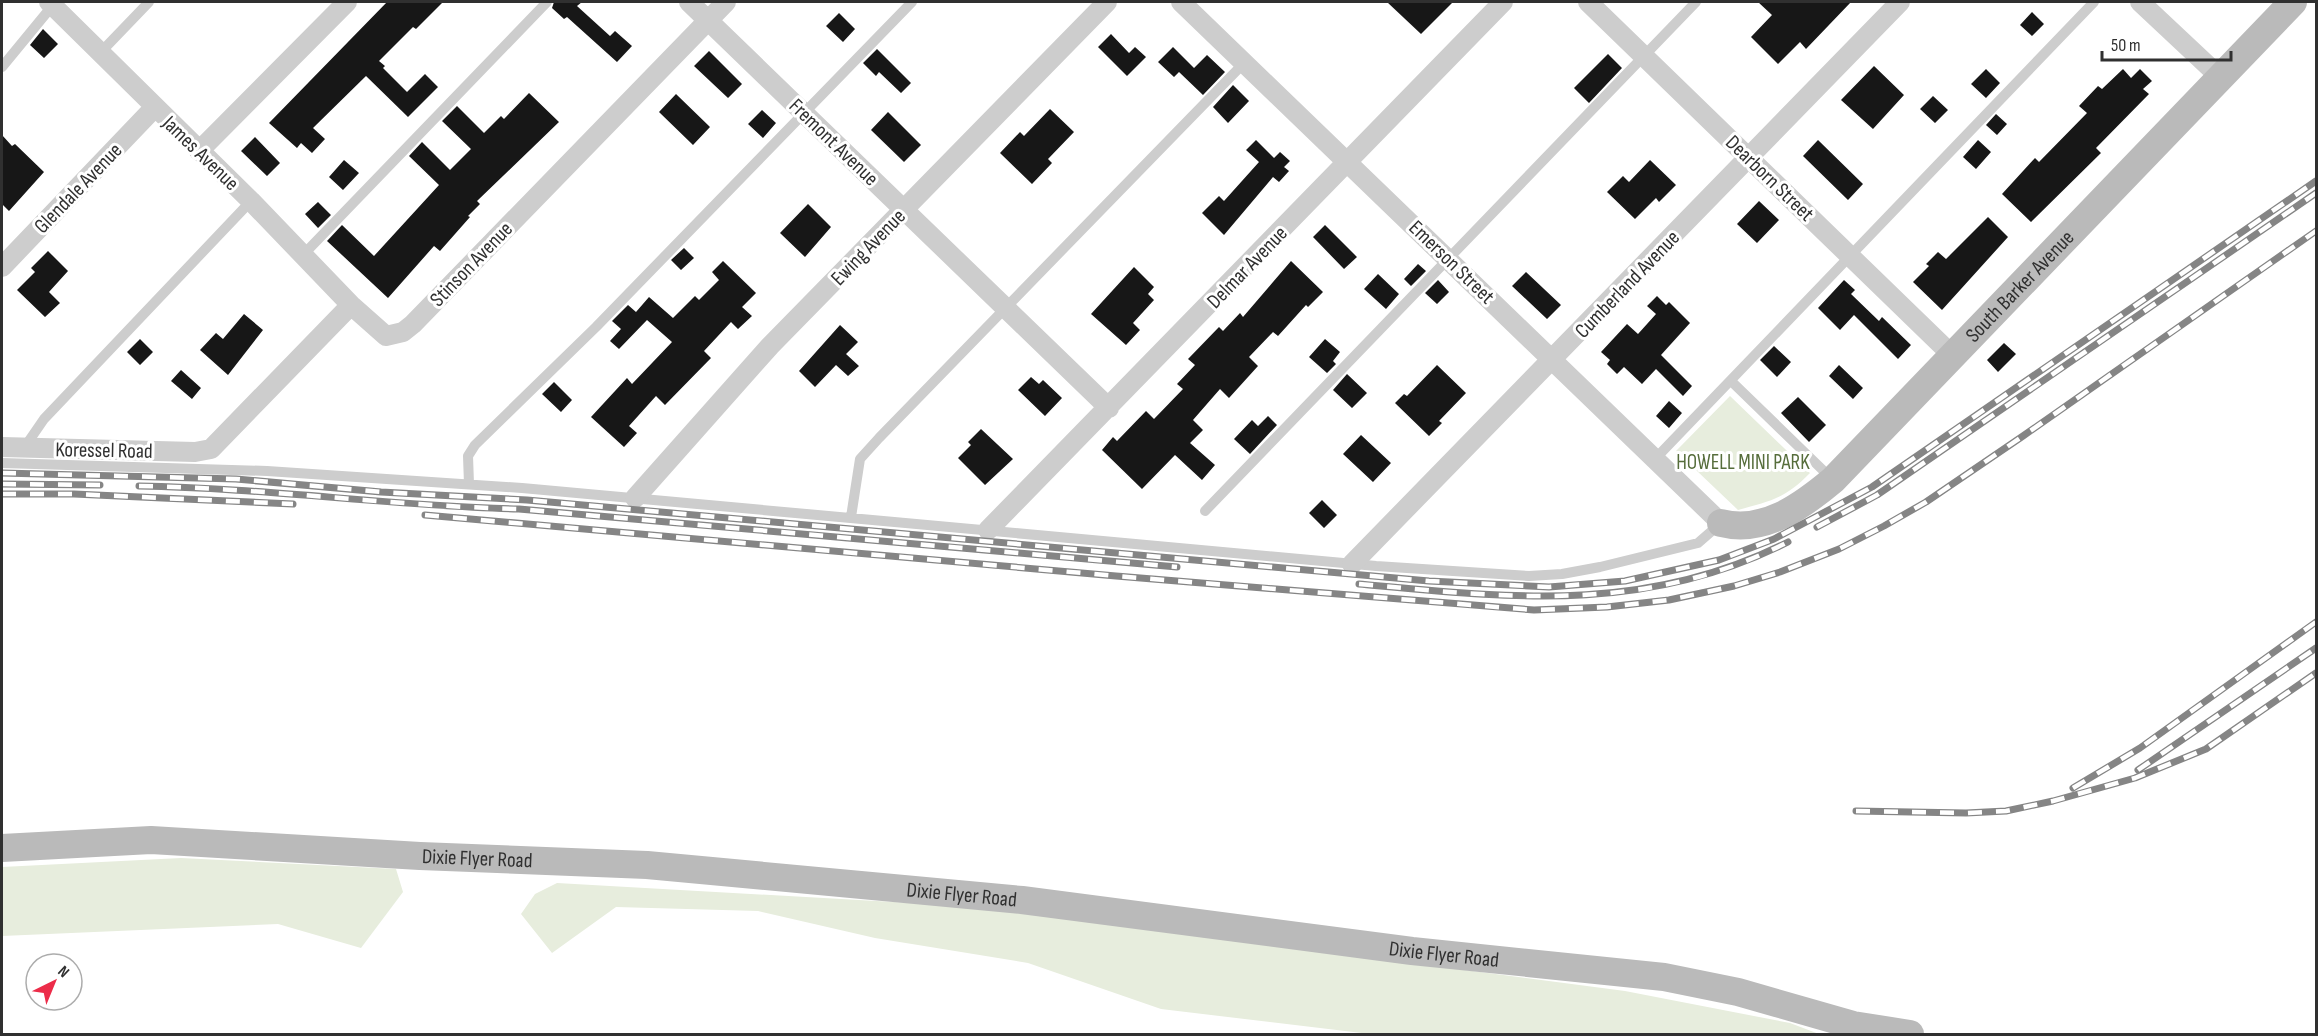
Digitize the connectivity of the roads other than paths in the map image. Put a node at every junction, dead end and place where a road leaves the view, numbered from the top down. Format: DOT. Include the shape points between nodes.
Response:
graph roads {
  1 [pos="149,2"];
  2 [pos="347,2"];
  3 [pos="547,2"];
  4 [pos="689,2"];
  5 [pos="726,2"];
  6 [pos="912,2"];
  7 [pos="1107,2"];
  8 [pos="1182,2"];
  9 [pos="1503,2"];
  10 [pos="1588,2"];
  11 [pos="1696,2"];
  12 [pos="1900,2"];
  13 [pos="2094,2"];
  14 [pos="2140,2"];
  15 [pos="2293,2"];
  16 [pos="51,3"];
  17 [pos="708,20"];
  18 [pos="100,53"];
  19 [pos="1644,56"];
  20 [pos="1244,63"];
  21 [pos="2,67"];
  22 [pos="2220,77"];
  23 [pos="154,108"];
  24 [pos="804,113"];
  25 [pos="199,151"];
  26 [pos="1749,157"];
  27 [pos="1348,163"];
  28 [pos="251,201"];
  29 [pos="904,210"];
  30 [pos="303,255"];
  31 [pos="1850,255"];
  32 [pos="1449,259"];
  33 [pos="2,267"];
  34 [pos="351,305"];
  35 [pos="1005,308"];
  36 [pos="1952,355"];
  37 [pos="1553,360"];
  38 [pos="1731,381"];
  39 [pos="1109,408"];
  40 [pos="2,447"];
  41 [pos="24,448"];
  42 [pos="1655,459"];
  43 [pos="2,463"];
  44 [pos="1833,480"];
  45 [pos="469,484"];
  46 [pos="635,498"];
  47 [pos="1205,511"];
  48 [pos="851,517"];
  49 [pos="1721,523"];
  50 [pos="988,530"];
  51 [pos="1352,564"];
  52 [pos="2,848"];
  53 [pos="1910,1035"];
  1 -- 18 [label="lane"];
  2 -- 25 [label="street"];
  3 -- 30 [label="lane"];
  4 -- 17 [label="street, Fremont Avenue"];
  5 -- 17 [label="street, Stinson Avenue"];
  6 -- 24 [label="lane"];
  7 -- 29 [label="street, Ewing Avenue"];
  8 -- 20 [label="street, Emerson Street"];
  9 -- 27 [label="street, Delmar Avenue"];
  10 -- 19 [label="street, Dearborn Street"];
  11 -- 19 [label="lane"];
  12 -- 26 [label="street, Cumberland Avenue"];
  13 -- 31 [label="lane"];
  14 -- 22 [label="street"];
  15 -- 22 [label="street, South Barker Avenue"];
  16 -- 18 [label="street, James Avenue"];
  16 -- 21 [label="lane"];
  17 -- 24 [label="street, Fremont Avenue"];
  17 -- 34 [label="street, Stinson Avenue" via="404,332 386,336"];
  18 -- 23 [label="street, James Avenue"];
  19 -- 26 [label="street, Dearborn Street"];
  19 -- 32 [label="lane"];
  20 -- 27 [label="street, Emerson Street"];
  20 -- 35 [label="lane"];
  22 -- 36 [label="street, South Barker Avenue"];
  23 -- 25 [label="street, James Avenue"];
  23 -- 33 [label="street, Glendale Avenue"];
  24 -- 29 [label="street, Fremont Avenue"];
  24 -- 45 [label="lane" via="475,445 468,456"];
  25 -- 28 [label="street, James Avenue"];
  26 -- 31 [label="street, Dearborn Street"];
  26 -- 37 [label="street, Cumberland Avenue"];
  27 -- 32 [label="street, Emerson Street"];
  27 -- 39 [label="street, Delmar Avenue"];
  28 -- 30 [label="street, James Avenue"];
  28 -- 41 [label="lane" via="44,419"];
  29 -- 35 [label="street, Fremont Avenue"];
  29 -- 46 [label="street, Ewing Avenue" via="770,346"];
  30 -- 34 [label="street, James Avenue"];
  31 -- 36 [label="street, Dearborn Street"];
  31 -- 38 [label="lane"];
  32 -- 37 [label="street, Emerson Street"];
  32 -- 47 [label="lane"];
  34 -- 41 [label="street, Koressel Road" via="206,451"];
  35 -- 39 [label="street, Fremont Avenue"];
  35 -- 48 [label="lane" via="860,459"];
  36 -- 44 [label="street, South Barker Avenue"];
  37 -- 42 [label="street, Emerson Street"];
  37 -- 51 [label="street, Cumberland Avenue"];
  38 -- 42 [label="lane"];
  38 -- 44 [label="lane"];
  39 -- 50 [label="street, Delmar Avenue"];
  40 -- 41 [label="street, Koressel Road"];
  42 -- 49 [label="street, Emerson Street"];
  43 -- 45 [label="lane" via="267,471"];
  44 -- 49 [label="street, South Barker Avenue" via="1797,508 1767,521 1745,526"];
  45 -- 46 [label="lane"];
  46 -- 48 [label="lane"];
  48 -- 50 [label="lane"];
  49 -- 51 [label="lane" via="1698,543 1562,574 1506,575"];
  50 -- 51 [label="lane"];
  52 -- 53 [label="street, Dixie Flyer Road" via="151,840 647,864 1022,900 1412,951 1664,977"];
}
